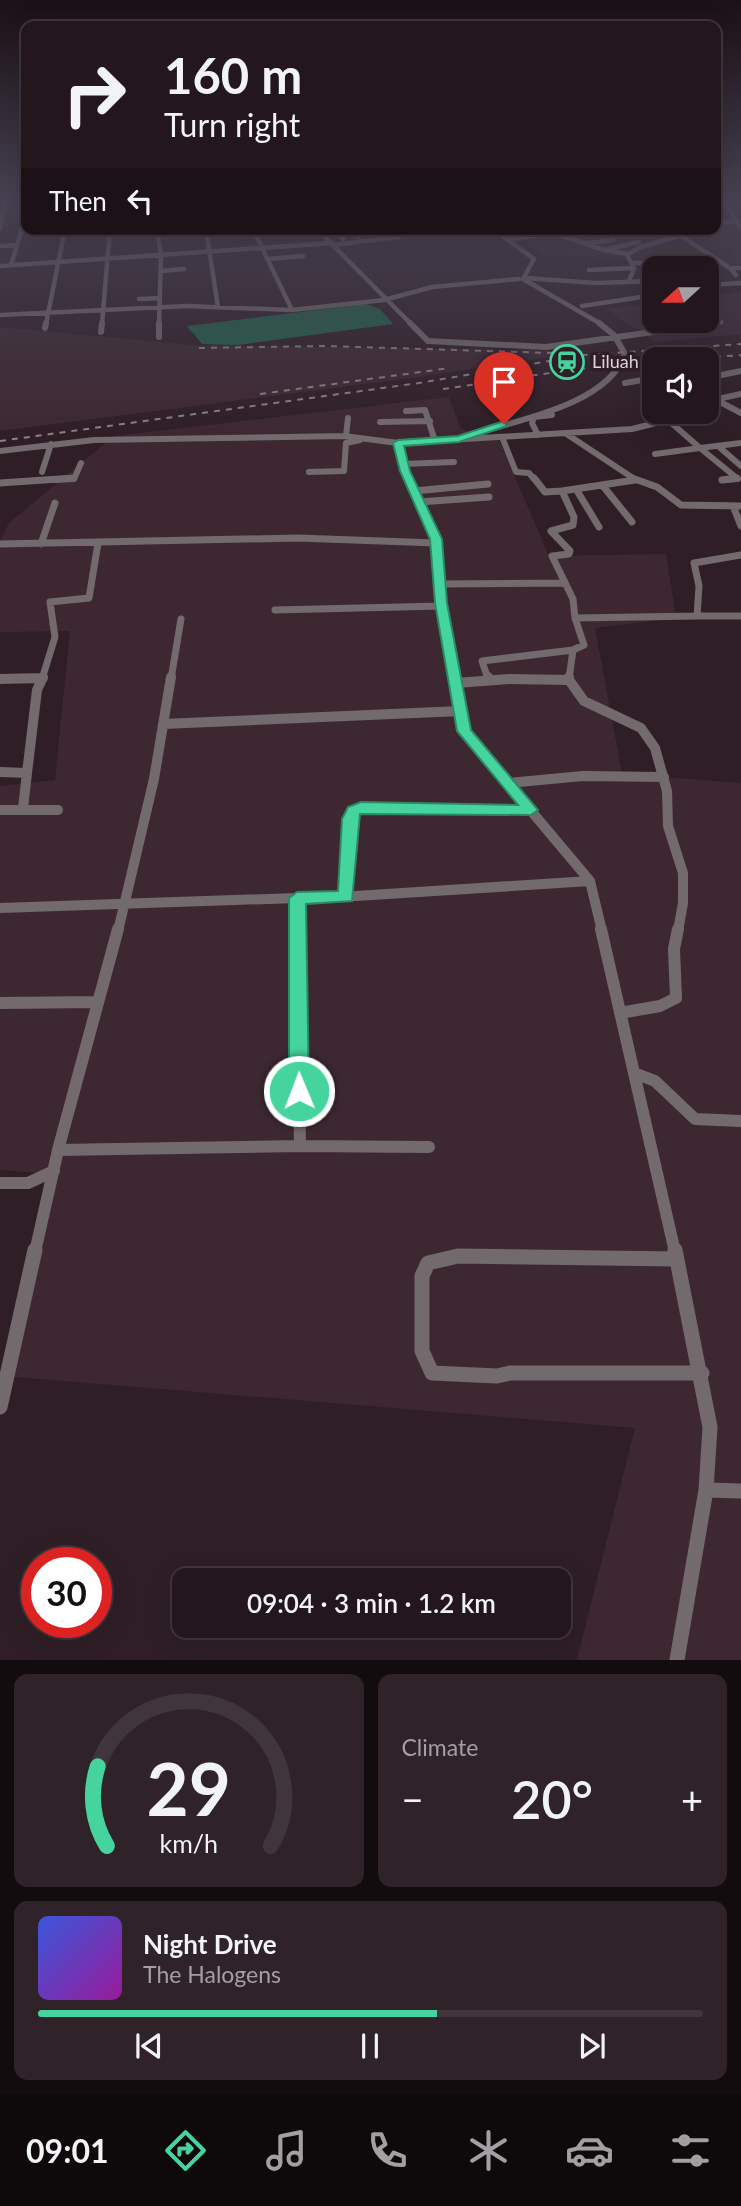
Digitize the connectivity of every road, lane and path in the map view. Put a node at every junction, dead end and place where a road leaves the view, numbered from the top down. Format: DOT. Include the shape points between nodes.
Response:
graph roads {
  1 [pos="56,278"];
  2 [pos="104,278"];
  3 [pos="161,278"];
  4 [pos="213,278"];
  5 [pos="277,278"];
  6 [pos="366,278"];
  7 [pos="638,278"];
  8 [pos="523,279"];
  9 [pos="629,281"];
  10 [pos="642,281"];
  11 [pos="741,283"];
  12 [pos="719,284"];
  13 [pos="642,297"];
  14 [pos="160,298"];
  15 [pos="139,299"];
  16 [pos="387,299"];
  17 [pos="582,306"];
  18 [pos="159,307"];
  19 [pos="218,307"];
  20 [pos="102,310"];
  21 [pos="292,310"];
  22 [pos="48,312"];
  23 [pos="0,315"];
  24 [pos="45,328"];
  25 [pos="101,332"];
  26 [pos="645,333"];
  27 [pos="624,336"];
  28 [pos="159,337"];
  29 [pos="636,345"];
  30 [pos="741,371"];
  31 [pos="719,376"];
  32 [pos="642,380"];
  33 [pos="625,383"];
  34 [pos="741,394"];
  35 [pos="719,399"];
  36 [pos="719,403"];
  37 [pos="406,411"];
  38 [pos="741,413"];
  39 [pos="552,415"];
  40 [pos="348,418"];
  41 [pos="430,421"];
  42 [pos="380,422"];
  43 [pos="652,424"];
  44 [pos="673,424"];
  45 [pos="565,433"];
  46 [pos="538,435"];
  47 [pos="346,436"];
  48 [pos="502,437"];
  49 [pos="360,439"];
  50 [pos="459,439"];
  51 [pos="435,441"];
  52 [pos="398,443"];
  53 [pos="51,444"];
  54 [pos="740,444"];
  55 [pos="718,446"];
  56 [pos="700,448"];
  57 [pos="0,451"];
  58 [pos="655,454"];
  59 [pos="454,462"];
  60 [pos="81,463"];
  61 [pos="403,464"];
  62 [pos="741,466"];
  63 [pos="42,472"];
  64 [pos="309,472"];
  65 [pos="739,479"];
  66 [pos="635,480"];
  67 [pos="722,480"];
  68 [pos="0,482"];
  69 [pos="488,484"];
  70 [pos="603,486"];
  71 [pos="576,489"];
  72 [pos="562,491"];
  73 [pos="416,496"];
  74 [pos="489,498"];
  75 [pos="55,503"];
  76 [pos="737,506"];
  77 [pos="632,522"];
  78 [pos="741,526"];
  79 [pos="599,527"];
  80 [pos="98,543"];
  81 [pos="436,543"];
  82 [pos="0,544"];
  83 [pos="41,544"];
  84 [pos="741,555"];
  85 [pos="564,583"];
  86 [pos="440,584"];
  87 [pos="442,606"];
  88 [pos="275,610"];
  89 [pos="697,616"];
  90 [pos="741,616"];
  91 [pos="575,618"];
  92 [pos="181,619"];
  93 [pos="573,650"];
  94 [pos="43,678"];
  95 [pos="0,679"];
  96 [pos="489,680"];
  97 [pos="569,680"];
  98 [pos="456,683"];
  99 [pos="461,711"];
  100 [pos="163,724"];
  101 [pos="0,772"];
  102 [pos="27,772"];
  103 [pos="664,777"];
  104 [pos="508,783"];
  105 [pos="23,808"];
  106 [pos="0,810"];
  107 [pos="58,810"];
  108 [pos="531,810"];
  109 [pos="590,881"];
  110 [pos="346,897"];
  111 [pos="297,898"];
  112 [pos="125,904"];
  113 [pos="0,908"];
  114 [pos="98,1002"];
  115 [pos="0,1003"];
  116 [pos="620,1013"];
  117 [pos="634,1073"];
  118 [pos="741,1121"];
  119 [pos="300,1146"];
  120 [pos="429,1147"];
  121 [pos="58,1150"];
  122 [pos="54,1171"];
  123 [pos="0,1183"];
  124 [pos="677,1259"];
  125 [pos="702,1373"];
  126 [pos="0,1407"];
  127 [pos="706,1490"];
  128 [pos="741,1491"];
  129 [pos="677,1660"];
  1 -- 22 [label="street"];
  2 -- 20 [label="street"];
  3 -- 14 [label="street"];
  4 -- 19 [label="street"];
  5 -- 21 [label="street"];
  6 -- 16 [label="street"];
  7 -- 9 [label="street"];
  8 -- 9 [label="street"];
  8 -- 16 [label="street" via="432,287"];
  8 -- 17 [label="street"];
  8 -- 50 [label="street" via="601,324 622,343 625,356 613,381 600,389"];
  9 -- 10 [label="street"];
  11 -- 12 [label="street"];
  13 -- 17 [label="street"];
  14 -- 15 [label="street"];
  14 -- 18 [label="street"];
  16 -- 21 [label="street"];
  16 -- 27 [label="street" via="428,341 546,347"];
  17 -- 27 [label="street"];
  18 -- 19 [label="street"];
  18 -- 20 [label="street"];
  18 -- 28 [label="street"];
  19 -- 21 [label="street"];
  20 -- 22 [label="street"];
  20 -- 25 [label="street"];
  22 -- 23 [label="street"];
  22 -- 24 [label="street"];
  26 -- 27 [label="street"];
  27 -- 29 [label="street"];
  30 -- 31 [label="street"];
  32 -- 33 [label="street"];
  34 -- 35 [label="street"];
  36 -- 38 [label="street"];
  37 -- 41 [label="street" via="424,410"];
  39 -- 46 [label="street" via="534,417"];
  40 -- 47 [label="street"];
  41 -- 42 [label="street"];
  41 -- 51 [label="street"];
  43 -- 45 [label="street"];
  44 -- 56 [label="street"];
  45 -- 46 [label="street"];
  45 -- 66 [label="street"];
  46 -- 48 [label="street"];
  47 -- 49 [label="street"];
  47 -- 53 [label="street"];
  48 -- 50 [label="street"];
  48 -- 72 [label="street" via="516,472 529,473 545,492"];
  49 -- 52 [label="street"];
  49 -- 64 [label="street" via="346,444 345,470"];
  50 -- 51 [label="street"];
  51 -- 52 [label="street"];
  52 -- 61 [label="street"];
  53 -- 57 [label="street"];
  53 -- 63 [label="street"];
  54 -- 55 [label="street"];
  55 -- 56 [label="street"];
  55 -- 62 [label="street"];
  56 -- 58 [label="street"];
  56 -- 65 [label="street"];
  59 -- 61 [label="street"];
  60 -- 68 [label="street" via="74,480"];
  61 -- 73 [label="street"];
  65 -- 67 [label="street"];
  66 -- 70 [label="street"];
  66 -- 76 [label="street" via="657,487 681,505"];
  69 -- 73 [label="street"];
  70 -- 71 [label="street"];
  70 -- 77 [label="street"];
  71 -- 72 [label="street"];
  71 -- 79 [label="street"];
  72 -- 85 [label="street" via="573,525 551,531 570,551 552,556"];
  73 -- 74 [label="street"];
  73 -- 81 [label="street"];
  75 -- 83 [label="street"];
  76 -- 78 [label="street"];
  80 -- 81 [label="street" via="298,538"];
  80 -- 83 [label="street"];
  80 -- 94 [label="street" via="89,598 50,602 55,637"];
  81 -- 86 [label="street"];
  82 -- 83 [label="street"];
  84 -- 89 [label="street" via="694,564 699,586"];
  85 -- 86 [label="street"];
  85 -- 91 [label="street" via="573,598"];
  86 -- 87 [label="street"];
  87 -- 88 [label="street"];
  87 -- 98 [label="street"];
  89 -- 90 [label="street"];
  89 -- 91 [label="street"];
  91 -- 93 [label="street" via="584,645"];
  92 -- 100 [label="street"];
  93 -- 96 [label="street" via="482,661"];
  93 -- 97 [label="street"];
  94 -- 95 [label="street"];
  94 -- 102 [label="street" via="37,690"];
  96 -- 97 [label="street"];
  96 -- 98 [label="street"];
  97 -- 103 [label="street" via="584,701 648,734"];
  98 -- 99 [label="street"];
  99 -- 100 [label="street"];
  99 -- 104 [label="street" via="464,731"];
  100 -- 112 [label="street"];
  101 -- 102 [label="street"];
  102 -- 105 [label="street"];
  103 -- 104 [label="street" via="583,776"];
  103 -- 116 [label="street" via="668,826 683,880 674,949 676,998 660,1006"];
  104 -- 108 [label="street"];
  105 -- 106 [label="street"];
  105 -- 107 [label="street"];
  108 -- 109 [label="street"];
  108 -- 110 [label="street" via="361,807 350,819"];
  109 -- 110 [label="street"];
  109 -- 116 [label="street"];
  110 -- 111 [label="street"];
  111 -- 112 [label="street"];
  111 -- 119 [label="street"];
  112 -- 113 [label="street"];
  112 -- 114 [label="street"];
  114 -- 115 [label="street"];
  114 -- 121 [label="street"];
  116 -- 117 [label="street"];
  117 -- 118 [label="street" via="655,1081 695,1119"];
  117 -- 124 [label="street"];
  119 -- 120 [label="street"];
  119 -- 121 [label="street"];
  121 -- 122 [label="street"];
  122 -- 123 [label="street" via="24,1185"];
  122 -- 126 [label="street"];
  124 -- 125 [label="street"];
  124 -- 125 [label="street" via="458,1256 428,1263 422,1276 422,1351 432,1373"];
  125 -- 127 [label="street" via="710,1427"];
  127 -- 128 [label="street"];
  127 -- 129 [label="street"];
}
